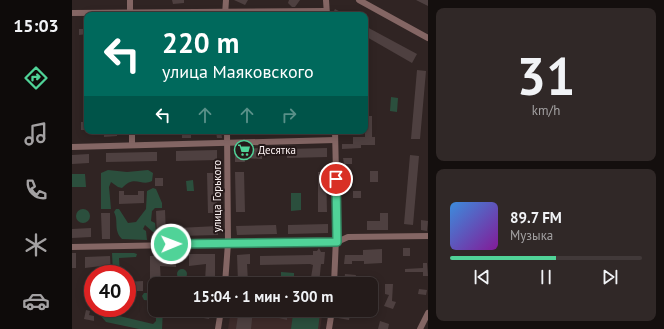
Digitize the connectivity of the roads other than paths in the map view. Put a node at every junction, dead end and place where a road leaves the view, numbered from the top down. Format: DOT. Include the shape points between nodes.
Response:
graph roads {
  1 [pos="130,0"];
  2 [pos="226,0"];
  3 [pos="326,0"];
  4 [pos="359,0"];
  5 [pos="130,12"];
  6 [pos="225,12"];
  7 [pos="326,12"];
  8 [pos="72,13"];
  9 [pos="84,13"];
  10 [pos="428,38"];
  11 [pos="132,134"];
  12 [pos="227,134"];
  13 [pos="335,134"];
  14 [pos="335,140"];
  15 [pos="227,143"];
  16 [pos="132,146"];
  17 [pos="72,147"];
  18 [pos="428,236"];
  19 [pos="337,242"];
  20 [pos="228,243"];
  21 [pos="72,247"];
  22 [pos="226,277"];
  23 [pos="334,277"];
  24 [pos="428,313"];
  25 [pos="220,317"];
  26 [pos="331,317"];
  27 [pos="218,329"];
  28 [pos="329,329"];
  29 [pos="420,329"];
  1 -- 5 [label="street"];
  2 -- 6 [label="street"];
  3 -- 7 [label="street"];
  4 -- 10 [label="street"];
  8 -- 9 [label="street"];
  11 -- 16 [label="street"];
  12 -- 15 [label="street, улица Горького"];
  13 -- 14 [label="street"];
  14 -- 15 [label="street"];
  14 -- 19 [label="street"];
  15 -- 16 [label="street"];
  15 -- 20 [label="street, улица Горького"];
  16 -- 17 [label="street"];
  18 -- 19 [label="street" via="348,237"];
  19 -- 20 [label="street"];
  19 -- 23 [label="street"];
  20 -- 21 [label="street"];
  20 -- 22 [label="street, улица Горького"];
  24 -- 29 [label="street"];
  25 -- 27 [label="street"];
  26 -- 28 [label="street"];
}
